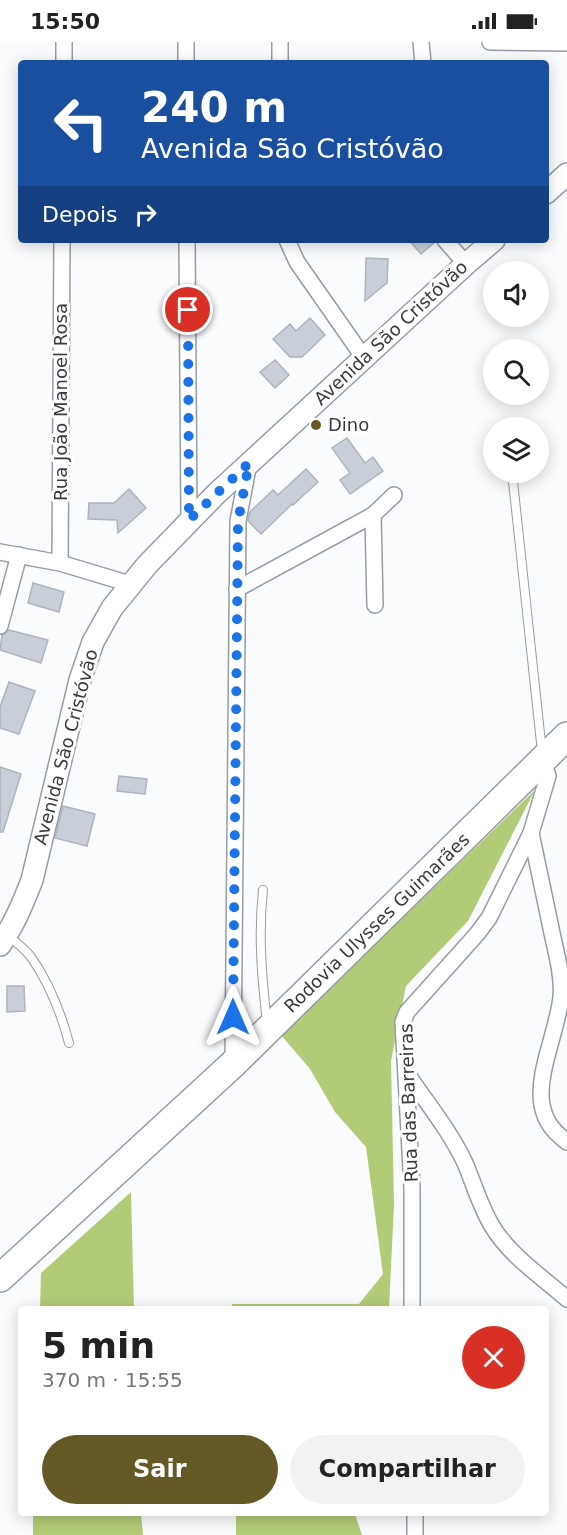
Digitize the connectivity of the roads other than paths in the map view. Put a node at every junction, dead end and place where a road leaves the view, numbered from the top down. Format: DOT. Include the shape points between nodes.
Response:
graph roads {
  1 [pos="64,42"];
  2 [pos="186,42"];
  3 [pos="280,42"];
  4 [pos="421,42"];
  5 [pos="490,42"];
  6 [pos="567,43"];
  7 [pos="64,60"];
  8 [pos="186,60"];
  9 [pos="280,60"];
  10 [pos="423,60"];
  11 [pos="567,174"];
  12 [pos="549,190"];
  13 [pos="62,243"];
  14 [pos="187,243"];
  15 [pos="288,243"];
  16 [pos="448,243"];
  17 [pos="490,243"];
  18 [pos="466,264"];
  19 [pos="364,358"];
  20 [pos="249,463"];
  21 [pos="513,483"];
  22 [pos="394,495"];
  23 [pos="373,515"];
  24 [pos="189,520"];
  25 [pos="0,552"];
  26 [pos="19,555"];
  27 [pos="60,564"];
  28 [pos="130,584"];
  29 [pos="237,589"];
  30 [pos="375,605"];
  31 [pos="0,626"];
  32 [pos="567,736"];
  33 [pos="543,760"];
  34 [pos="531,833"];
  35 [pos="263,890"];
  36 [pos="4,940"];
  37 [pos="267,1030"];
  38 [pos="69,1043"];
  39 [pos="233,1064"];
  40 [pos="407,1073"];
  41 [pos="567,1142"];
  42 [pos="0,1278"];
  43 [pos="567,1299"];
  44 [pos="412,1306"];
  45 [pos="416,1516"];
  46 [pos="415,1535"];
  1 -- 7 [label="street"];
  2 -- 8 [label="street"];
  3 -- 9 [label="street"];
  4 -- 10 [label="street"];
  5 -- 6 [label="street"];
  11 -- 12 [label="main road"];
  13 -- 27 [label="street, Rua João Manoel Rosa"];
  14 -- 24 [label="street"];
  15 -- 19 [label="street" via="297,262"];
  16 -- 18 [label="street"];
  17 -- 18 [label="main road, Avenida São Cristóvão"];
  18 -- 19 [label="main road, Avenida São Cristóvão"];
  19 -- 20 [label="main road, Avenida São Cristóvão"];
  20 -- 24 [label="main road, Avenida São Cristóvão"];
  20 -- 29 [label="street" via="238,522"];
  21 -- 33 [label="lane"];
  22 -- 23 [label="street"];
  23 -- 29 [label="street"];
  23 -- 30 [label="street"];
  24 -- 28 [label="main road, Avenida São Cristóvão"];
  25 -- 26 [label="street"];
  26 -- 27 [label="street"];
  26 -- 31 [label="street"];
  27 -- 28 [label="street"];
  28 -- 36 [label="main road, Avenida São Cristóvão" via="93,642 80,680 32,880"];
  29 -- 39 [label="street"];
  32 -- 33 [label="highway, Rodovia Ulysses Guimarães"];
  33 -- 34 [label="street, Rua das Barreiras" via="548,776"];
  33 -- 37 [label="highway, Rodovia Ulysses Guimarães"];
  34 -- 40 [label="street, Rua das Barreiras" via="489,918 407,1012 403,1022"];
  34 -- 41 [label="street" via="561,994 541,1085 542,1104 547,1121"];
  35 -- 37 [label="lane" via="261,960"];
  36 -- 38 [label="lane" via="30,956 60,1012"];
  37 -- 39 [label="highway, Rodovia Ulysses Guimarães"];
  39 -- 42 [label="highway, Rodovia Ulysses Guimarães"];
  40 -- 43 [label="street" via="451,1138 492,1226 524,1264"];
  40 -- 44 [label="street, Rua das Barreiras"];
  45 -- 46 [label="street"];
}
